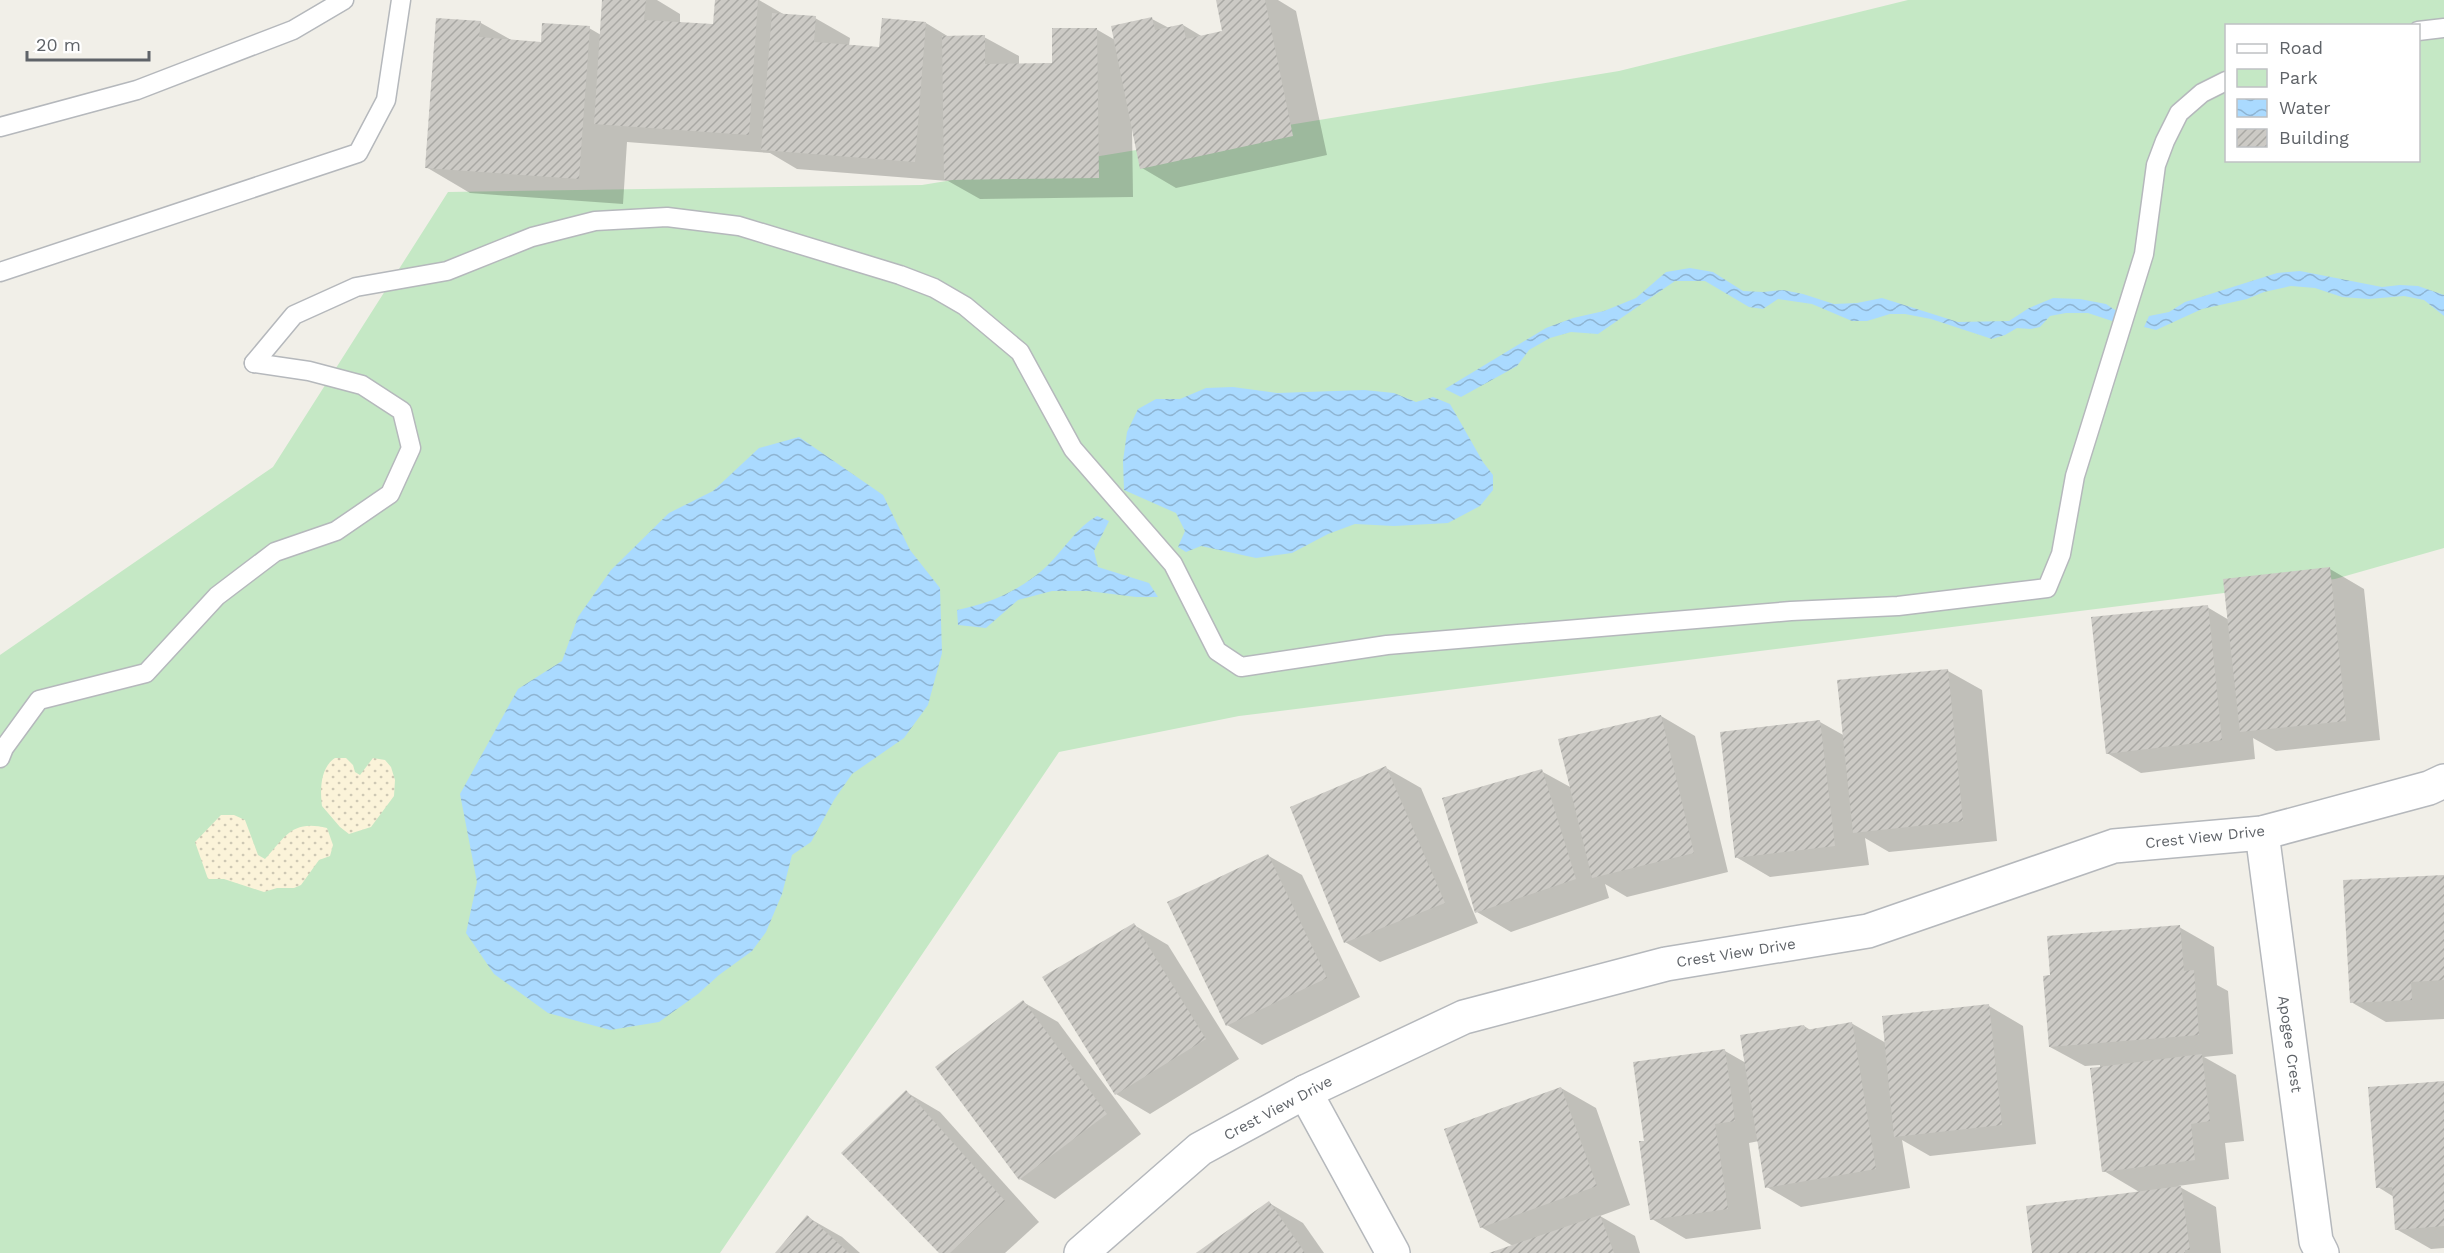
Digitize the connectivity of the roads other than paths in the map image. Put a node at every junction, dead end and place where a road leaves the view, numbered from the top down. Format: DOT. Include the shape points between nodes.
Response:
graph roads {
  1 [pos="344,0"];
  2 [pos="401,0"];
  3 [pos="2444,28"];
  4 [pos="2420,31"];
  5 [pos="2225,82"];
  6 [pos="0,127"];
  7 [pos="0,272"];
  8 [pos="0,758"];
  9 [pos="2444,781"];
  10 [pos="2262,833"];
  11 [pos="1305,1092"];
  12 [pos="1081,1253"];
  13 [pos="1393,1253"];
  14 [pos="2322,1253"];
  1 -- 6 [label="lane" via="293,30 137,90"];
  2 -- 7 [label="lane" via="386,100 358,153"];
  3 -- 4 [label="lane"];
  5 -- 8 [label="lane" via="2202,93 2179,114 2164,141 2156,165 2144,254 2075,476 2061,554 2047,588 1898,606 1791,611 1387,645 1241,667 1217,651 1173,564 1073,449 1020,352 964,306 934,288 900,275 739,226 667,217 595,220 532,237 447,271 356,287 294,315 254,363 309,371 362,385 402,411 411,448 390,494 336,531 275,552 217,596 146,673 39,700"];
  9 -- 10 [label="street, Crest View Drive"];
  10 -- 11 [label="street, Crest View Drive" via="2114,846 1868,932 1666,964 1464,1017"];
  10 -- 14 [label="street, Apogee Crest" via="2316,1241"];
  11 -- 12 [label="street, Crest View Drive" via="1200,1149"];
  11 -- 13 [label="street"];
}
